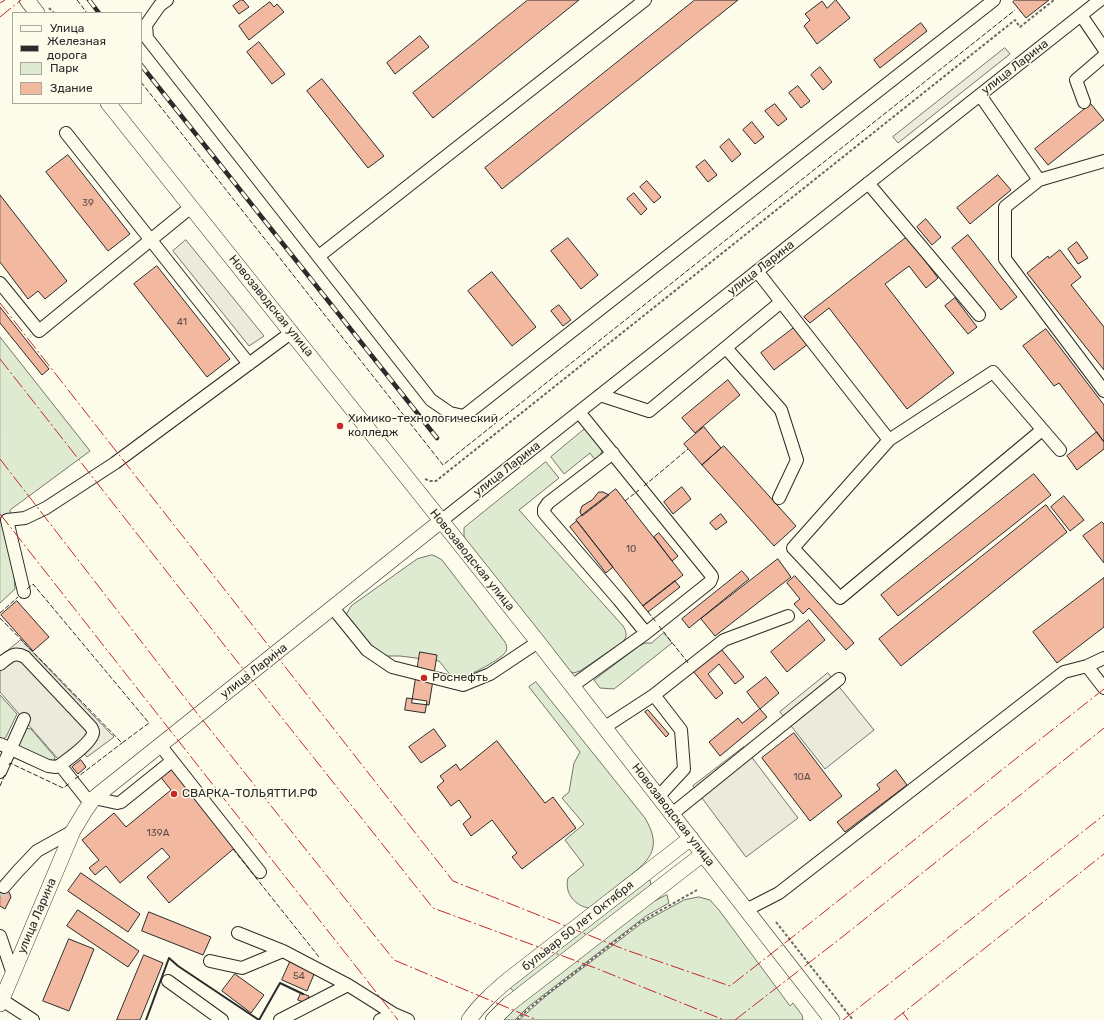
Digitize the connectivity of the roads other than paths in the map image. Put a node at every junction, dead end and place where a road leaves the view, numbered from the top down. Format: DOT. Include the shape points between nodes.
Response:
graph roads {
  1 [pos="27,0"];
  2 [pos="167,0"];
  3 [pos="645,0"];
  4 [pos="994,0"];
  5 [pos="1100,0"];
  6 [pos="36,12"];
  7 [pos="1081,15"];
  8 [pos="1104,49"];
  9 [pos="1104,56"];
  10 [pos="980,95"];
  11 [pos="1084,102"];
  12 [pos="109,104"];
  13 [pos="66,133"];
  14 [pos="1104,161"];
  15 [pos="1040,180"];
  16 [pos="868,183"];
  17 [pos="191,207"];
  18 [pos="151,239"];
  19 [pos="319,256"];
  20 [pos="757,271"];
  21 [pos="0,283"];
  22 [pos="781,302"];
  23 [pos="979,315"];
  24 [pos="292,332"];
  25 [pos="726,348"];
  26 [pos="249,364"];
  27 [pos="1104,391"];
  28 [pos="600,395"];
  29 [pos="579,412"];
  30 [pos="1042,430"];
  31 [pos="889,440"];
  32 [pos="1060,450"];
  33 [pos="613,453"];
  34 [pos="779,498"];
  35 [pos="441,521"];
  36 [pos="24,592"];
  37 [pos="332,608"];
  38 [pos="788,616"];
  39 [pos="646,633"];
  40 [pos="538,642"];
  41 [pos="1104,658"];
  42 [pos="0,664"];
  43 [pos="1087,666"];
  44 [pos="839,679"];
  45 [pos="572,686"];
  46 [pos="1104,688"];
  47 [pos="654,695"];
  48 [pos="24,719"];
  49 [pos="605,727"];
  50 [pos="160,745"];
  51 [pos="5,746"];
  52 [pos="172,761"];
  53 [pos="60,765"];
  54 [pos="0,772"];
  55 [pos="658,796"];
  56 [pos="92,801"];
  57 [pos="672,814"];
  58 [pos="74,831"];
  59 [pos="691,838"];
  60 [pos="704,854"];
  61 [pos="260,872"];
  62 [pos="646,873"];
  63 [pos="4,887"];
  64 [pos="657,890"];
  65 [pos="746,910"];
  66 [pos="238,933"];
  67 [pos="0,936"];
  68 [pos="283,951"];
  69 [pos="210,961"];
  70 [pos="13,974"];
  71 [pos="168,981"];
  72 [pos="348,985"];
  73 [pos="1,1002"];
  74 [pos="394,1014"];
  75 [pos="33,1020"];
  76 [pos="222,1020"];
  77 [pos="280,1020"];
  78 [pos="380,1020"];
  79 [pos="408,1020"];
  80 [pos="469,1020"];
  81 [pos="493,1020"];
  82 [pos="830,1020"];
  1 -- 6 [label="main road"];
  2 -- 19 [label="street" via="160,5 146,25 147,38"];
  3 -- 19 [label="street"];
  4 -- 19 [label="street" via="464,416 450,413 431,400"];
  5 -- 7 [label="street, улица Ларина"];
  7 -- 8 [label="street"];
  7 -- 10 [label="street, улица Ларина"];
  9 -- 11 [label="street" via="1076,80"];
  10 -- 15 [label="street"];
  10 -- 16 [label="street, улица Ларина"];
  12 -- 17 [label="main road, Новозаводская улица"];
  13 -- 18 [label="street"];
  14 -- 15 [label="street"];
  15 -- 27 [label="street" via="1005,207 1005,258"];
  16 -- 20 [label="street, улица Ларина"];
  16 -- 23 [label="street"];
  17 -- 18 [label="street"];
  17 -- 24 [label="main road, Новозаводская улица"];
  18 -- 21 [label="street" via="39,331"];
  18 -- 26 [label="street"];
  20 -- 22 [label="street"];
  20 -- 28 [label="street, улица Ларина"];
  22 -- 25 [label="street"];
  22 -- 31 [label="street"];
  24 -- 26 [label="street"];
  24 -- 35 [label="main road, Новозаводская улица"];
  25 -- 28 [label="street" via="649,411"];
  25 -- 34 [label="street" via="781,410 797,460"];
  26 -- 36 [label="street" via="115,462 46,508 25,518 8,520"];
  28 -- 29 [label="street, улица Ларина"];
  29 -- 33 [label="street"];
  29 -- 35 [label="street, улица Ларина"];
  30 -- 31 [label="street" via="993,372"];
  30 -- 31 [label="street" via="840,598 793,548"];
  30 -- 32 [label="street"];
  33 -- 39 [label="street" via="712,577 710,582"];
  33 -- 39 [label="street" via="548,504 544,514"];
  35 -- 37 [label="main road, улица Ларина"];
  35 -- 40 [label="main road, Новозаводская улица"];
  37 -- 40 [label="street" via="367,650 392,667 463,686 490,674"];
  37 -- 50 [label="main road, улица Ларина"];
  38 -- 47 [label="street" via="724,640"];
  39 -- 45 [label="street"];
  40 -- 45 [label="main road, Новозаводская улица"];
  41 -- 43 [label="street"];
  42 -- 53 [label="street" via="13,654 25,657 94,731 89,741"];
  43 -- 46 [label="street"];
  43 -- 65 [label="street" via="1064,672 779,893"];
  44 -- 57 [label="street"];
  45 -- 49 [label="main road, Новозаводская улица"];
  47 -- 49 [label="street"];
  47 -- 55 [label="street" via="681,730 684,769"];
  48 -- 51 [label="street"];
  49 -- 55 [label="main road, Новозаводская улица"];
  50 -- 52 [label="street"];
  50 -- 56 [label="main road, улица Ларина"];
  51 -- 53 [label="street" via="48,766"];
  51 -- 54 [label="street"];
  52 -- 56 [label="street" via="121,802"];
  52 -- 61 [label="street"];
  53 -- 56 [label="street"];
  55 -- 57 [label="main road, Новозаводская улица"];
  56 -- 58 [label="main road, улица Ларина"];
  57 -- 59 [label="main road, Новозаводская улица"];
  58 -- 63 [label="street" via="38,851"];
  58 -- 70 [label="main road, улица Ларина"];
  59 -- 60 [label="main road, Новозаводская улица"];
  59 -- 62 [label="main road, бульвар 50 лет Октября"];
  60 -- 64 [label="main road, бульвар 50 лет Октября"];
  60 -- 65 [label="main road, Новозаводская улица"];
  62 -- 64 [label="main road" via="658,874 660,883"];
  62 -- 80 [label="main road, бульвар 50 лет Октября" via="508,980"];
  64 -- 81 [label="main road, бульвар 50 лет Октября" via="509,1004"];
  65 -- 82 [label="main road, Новозаводская улица"];
  66 -- 68 [label="street"];
  67 -- 70 [label="street"];
  68 -- 69 [label="street" via="242,968"];
  68 -- 72 [label="street"];
  70 -- 73 [label="main road, улица Ларина"];
  71 -- 76 [label="street"];
  72 -- 74 [label="street"];
  72 -- 77 [label="street"];
  73 -- 75 [label="street"];
  74 -- 78 [label="street"];
  74 -- 79 [label="street"];
}
